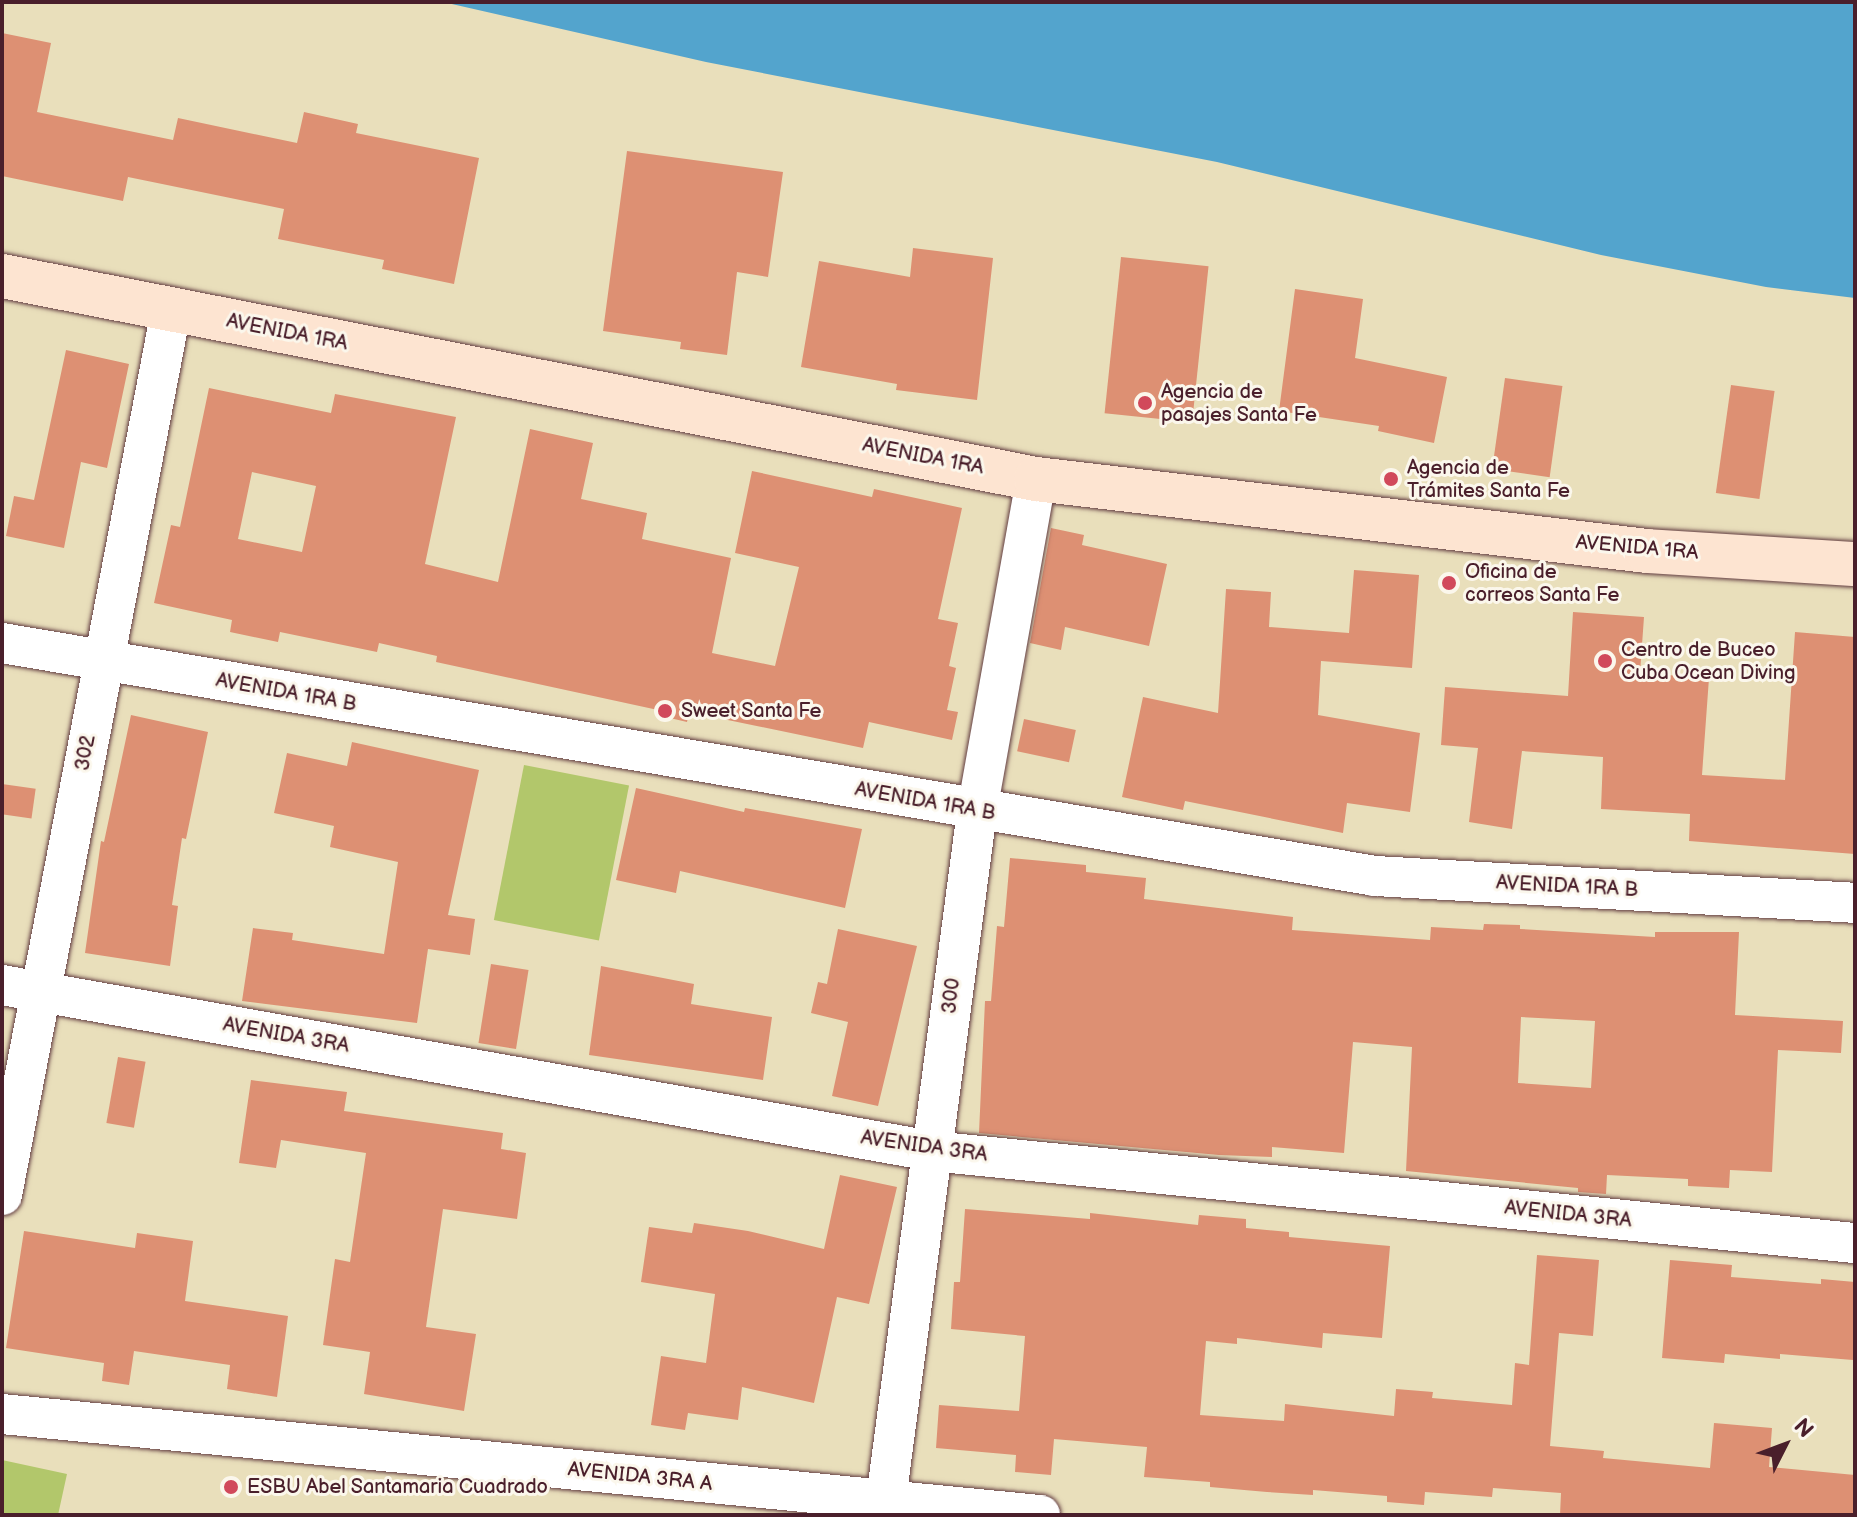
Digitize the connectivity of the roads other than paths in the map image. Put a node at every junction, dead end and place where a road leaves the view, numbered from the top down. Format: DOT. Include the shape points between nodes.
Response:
graph roads {
  1 [pos="2,276"];
  2 [pos="171,311"];
  3 [pos="1036,479"];
  4 [pos="1855,564"];
  5 [pos="2,643"];
  6 [pos="104,662"];
  7 [pos="977,811"];
  8 [pos="1855,903"];
  9 [pos="21,988"];
  10 [pos="931,1151"];
  11 [pos="2,1195"];
  12 [pos="1855,1243"];
  13 [pos="2,1414"];
  14 [pos="885,1508"];
  15 [pos="1040,1515"];
  1 -- 2 [label="street, AVENIDA 1RA"];
  2 -- 3 [label="street, AVENIDA 1RA"];
  2 -- 6 [label="street, 302"];
  3 -- 4 [label="street, AVENIDA 1RA" via="1647,551"];
  3 -- 7 [label="street, 300"];
  5 -- 6 [label="street, AVENIDA 1RA B"];
  6 -- 7 [label="street, AVENIDA 1RA B"];
  6 -- 9 [label="street, 302"];
  7 -- 8 [label="street, AVENIDA 1RA B" via="1375,876"];
  7 -- 10 [label="street, 300"];
  9 -- 10 [label="street, AVENIDA 3RA"];
  9 -- 11 [label="street, 302"];
  10 -- 12 [label="street, AVENIDA 3RA"];
  10 -- 14 [label="street, 300"];
  13 -- 14 [label="street, AVENIDA 3RA A"];
  14 -- 15 [label="street, AVENIDA 3RA A"];
}
